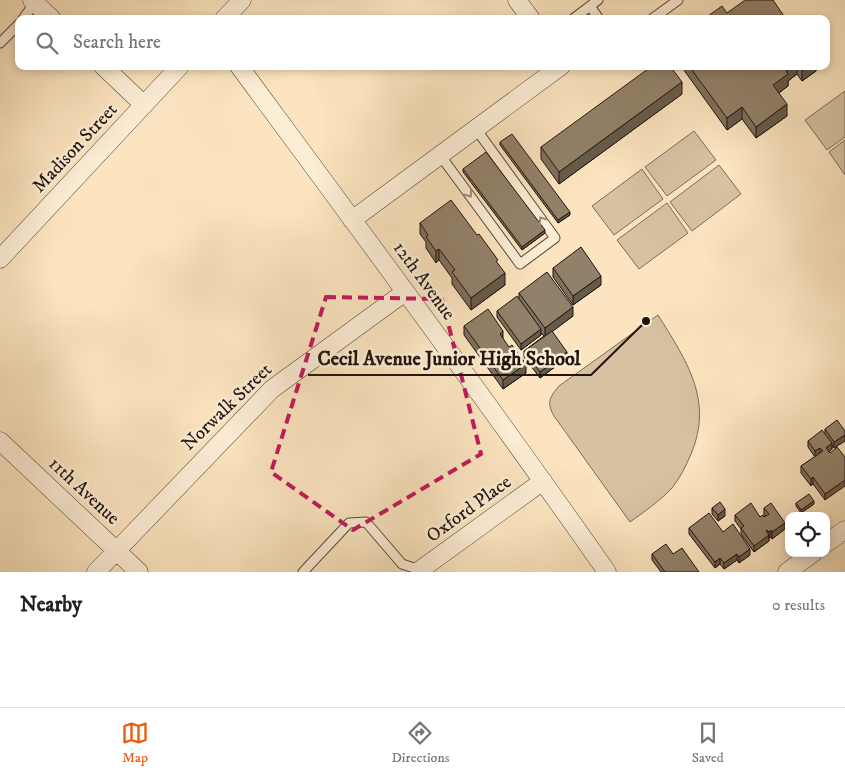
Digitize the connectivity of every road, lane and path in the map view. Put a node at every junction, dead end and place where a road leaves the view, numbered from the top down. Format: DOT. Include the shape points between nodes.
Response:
graph roads {
  1 [pos="242,0"];
  2 [pos="517,0"];
  3 [pos="598,0"];
  4 [pos="678,0"];
  5 [pos="35,1"];
  6 [pos="590,6"];
  7 [pos="26,15"];
  8 [pos="48,15"];
  9 [pos="228,15"];
  10 [pos="528,15"];
  11 [pos="578,15"];
  12 [pos="596,15"];
  13 [pos="657,15"];
  14 [pos="15,28"];
  15 [pos="0,44"];
  16 [pos="107,70"];
  17 [pos="176,70"];
  18 [pos="241,70"];
  19 [pos="557,70"];
  20 [pos="144,105"];
  21 [pos="476,129"];
  22 [pos="440,155"];
  23 [pos="352,220"];
  24 [pos="0,259"];
  25 [pos="405,292"];
  26 [pos="0,441"];
  27 [pos="543,481"];
  28 [pos="845,530"];
  29 [pos="830,540"];
  30 [pos="116,551"];
  31 [pos="808,557"];
  32 [pos="421,571"];
  33 [pos="96,572"];
  34 [pos="139,572"];
  35 [pos="303,572"];
  36 [pos="607,572"];
  37 [pos="787,572"];
  1 -- 9 [label="street"];
  2 -- 10 [label="street"];
  3 -- 6 [label="lane"];
  4 -- 13 [label="lane"];
  5 -- 7 [label="lane"];
  5 -- 8 [label="street"];
  6 -- 11 [label="lane"];
  6 -- 12 [label="lane"];
  14 -- 15 [label="lane"];
  16 -- 20 [label="street"];
  17 -- 20 [label="street, Madison Street"];
  18 -- 23 [label="street, 12th Avenue"];
  19 -- 21 [label="street"];
  20 -- 24 [label="street, Madison Street"];
  21 -- 22 [label="street"];
  22 -- 21 [label="lane, one-way" via="520,264 556,238"];
  22 -- 23 [label="street"];
  23 -- 25 [label="street, 12th Avenue"];
  25 -- 27 [label="street, 12th Avenue"];
  25 -- 30 [label="street, Norwalk Street" via="272,389"];
  26 -- 30 [label="street, 11th Avenue"];
  27 -- 32 [label="street, Oxford Place"];
  27 -- 36 [label="street, 12th Avenue"];
  28 -- 29 [label="street"];
  30 -- 33 [label="street, Norwalk Street"];
  30 -- 34 [label="street, 11th Avenue"];
  31 -- 37 [label="street"];
  32 -- 35 [label="lane" via="402,564 366,522 349,523"];
}
